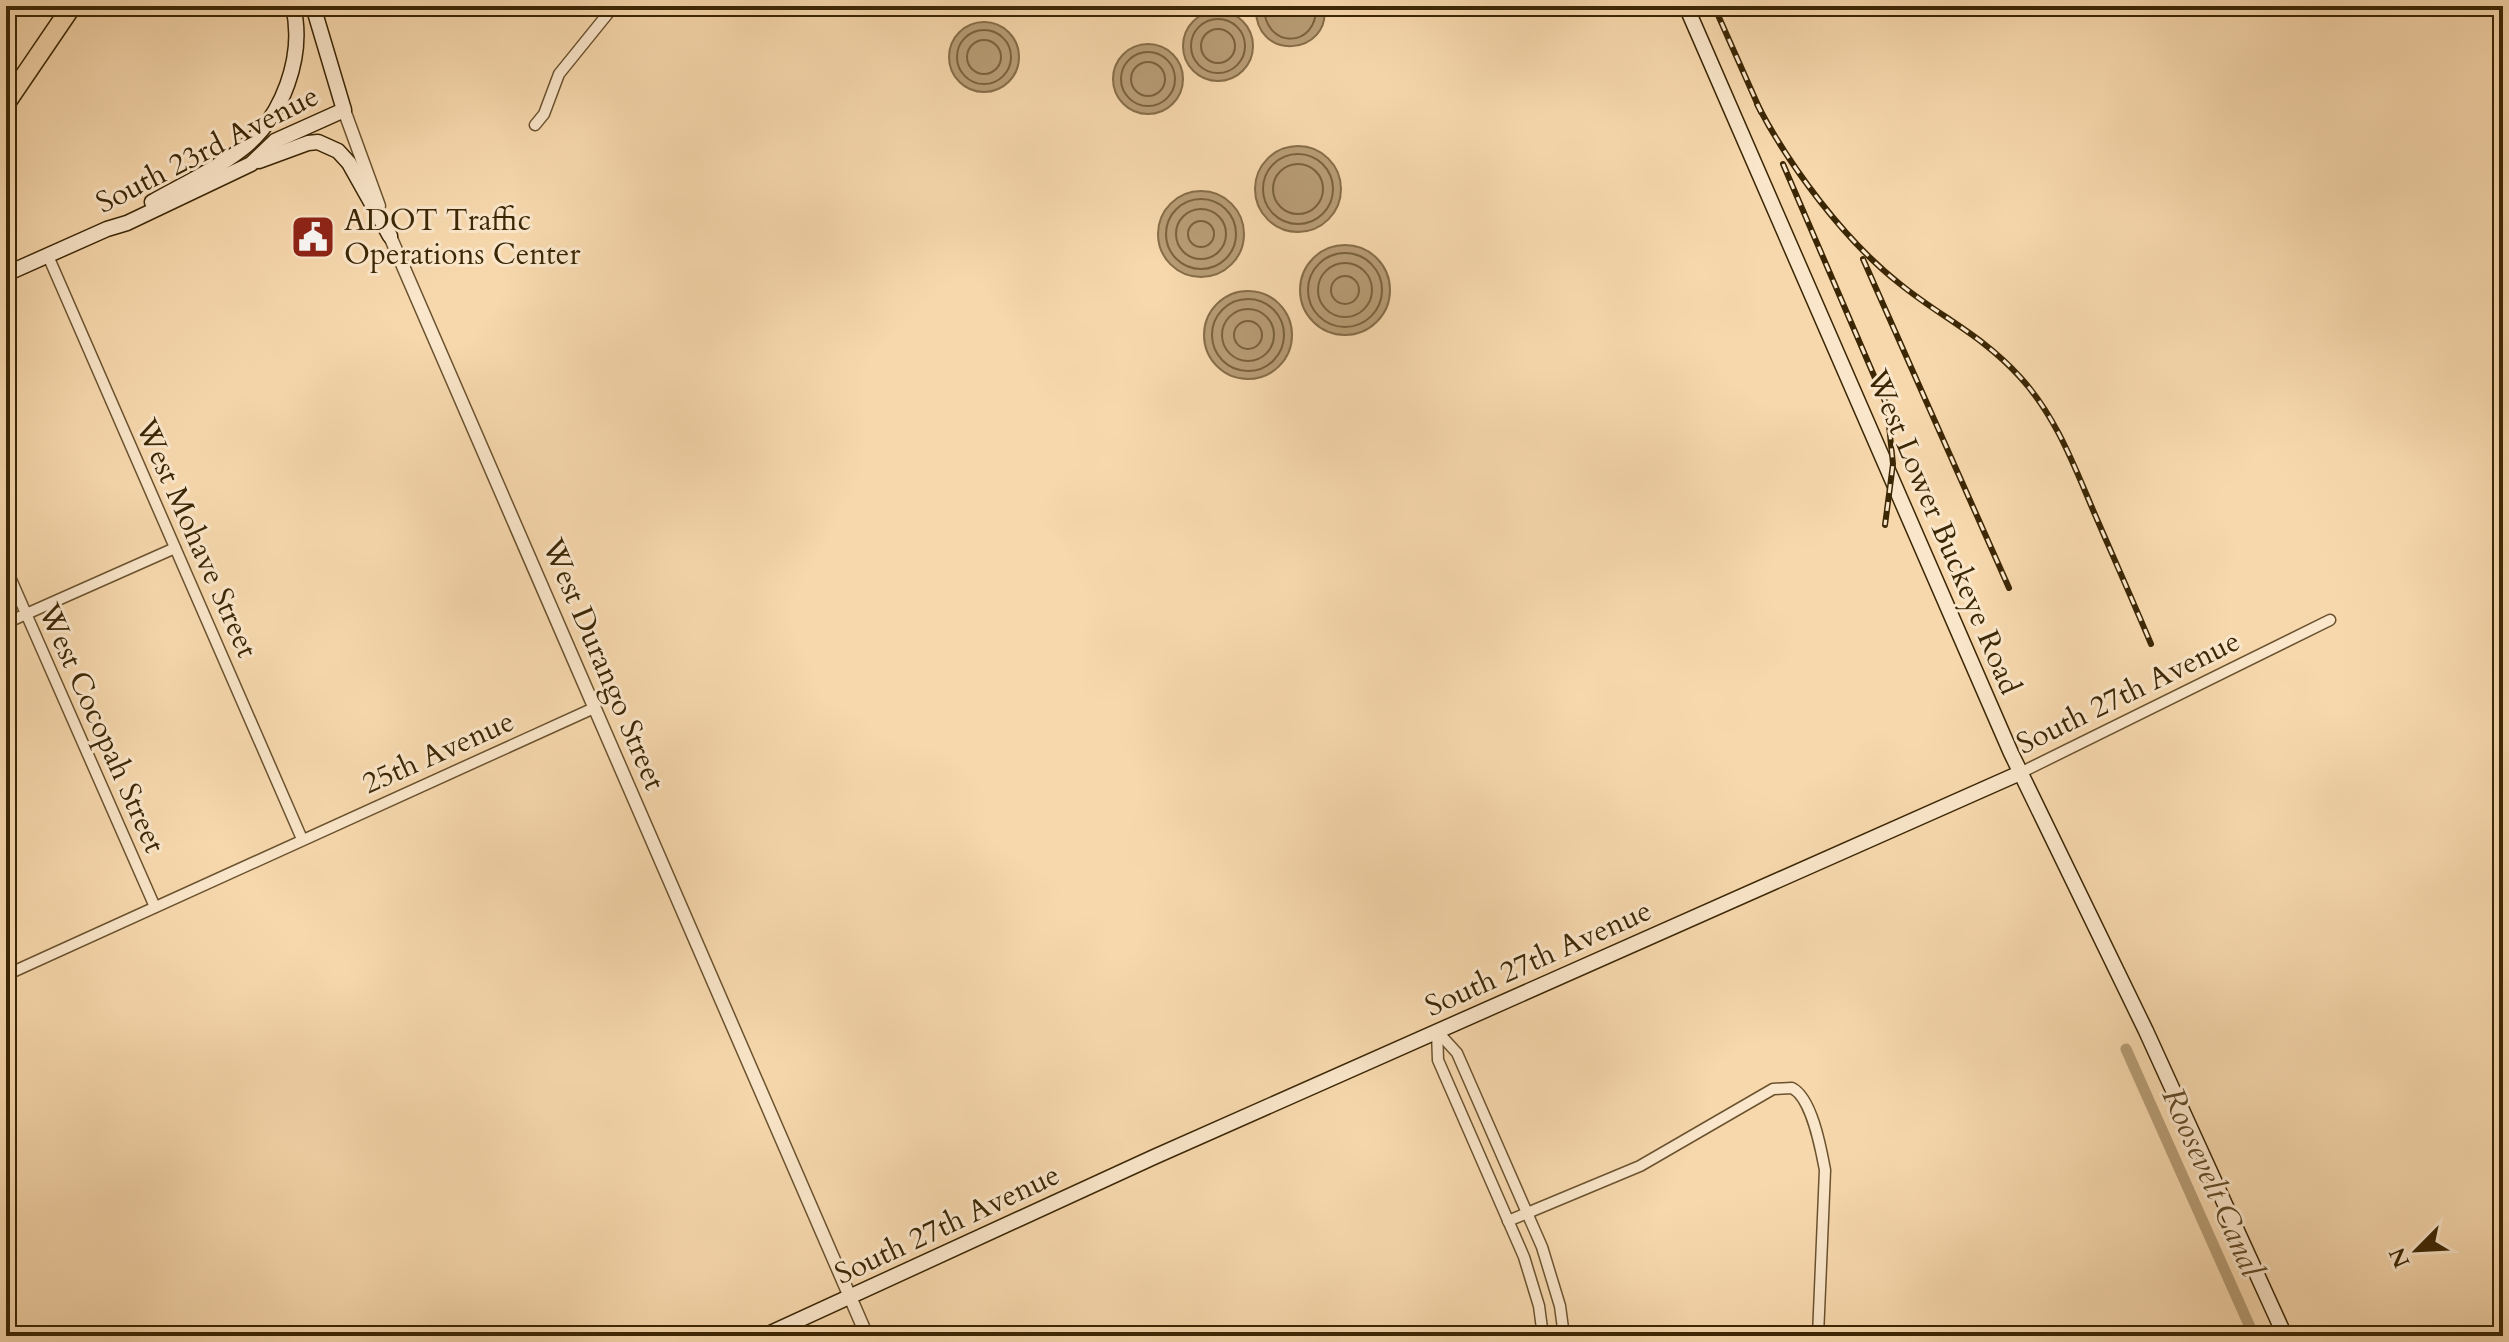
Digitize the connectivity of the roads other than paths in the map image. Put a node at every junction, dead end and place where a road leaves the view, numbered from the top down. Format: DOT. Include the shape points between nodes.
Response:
graph roads {
  1 [pos="72,6"];
  2 [pos="293,6"];
  3 [pos="313,6"];
  4 [pos="614,6"];
  5 [pos="1686,6"];
  6 [pos="6,103"];
  7 [pos="344,110"];
  8 [pos="535,125"];
  9 [pos="251,164"];
  10 [pos="107,229"];
  11 [pos="390,236"];
  12 [pos="48,256"];
  13 [pos="6,274"];
  14 [pos="175,548"];
  15 [pos="6,568"];
  16 [pos="26,614"];
  17 [pos="2330,620"];
  18 [pos="6,623"];
  19 [pos="594,708"];
  20 [pos="2020,773"];
  21 [pos="302,839"];
  22 [pos="155,907"];
  23 [pos="7,972"];
  24 [pos="1437,1031"];
  25 [pos="1527,1214"];
  26 [pos="1508,1221"];
  27 [pos="850,1296"];
  28 [pos="764,1336"];
  29 [pos="867,1336"];
  30 [pos="1543,1336"];
  31 [pos="1564,1336"];
  32 [pos="1818,1336"];
  33 [pos="2285,1336"];
  1 -- 6 [label="highway"];
  2 -- 10 [label="main road" via="296,42 290,76 260,132 224,162"];
  3 -- 7 [label="main road, West Durango Street"];
  4 -- 8 [label="street" via="559,74"];
  5 -- 20 [label="main road, West Lower Buckeye Road"];
  7 -- 9 [label="main road, South 23rd Avenue" via="275,141"];
  7 -- 11 [label="street, West Durango Street"];
  9 -- 10 [label="main road, South 23rd Avenue"];
  9 -- 11 [label="main road" via="308,143 338,151"];
  10 -- 12 [label="main road, South 23rd Avenue"];
  11 -- 19 [label="street, West Durango Street"];
  12 -- 13 [label="main road, South 23rd Avenue"];
  12 -- 14 [label="street, West Mohave Street"];
  14 -- 16 [label="street"];
  14 -- 21 [label="street, West Mohave Street"];
  15 -- 16 [label="street, West Cocopah Street"];
  16 -- 18 [label="street"];
  16 -- 22 [label="street, West Cocopah Street"];
  17 -- 20 [label="street, South 27th Avenue"];
  19 -- 21 [label="street, 25th Avenue"];
  19 -- 27 [label="street, West Durango Street"];
  20 -- 24 [label="main road, South 27th Avenue"];
  20 -- 33 [label="main road, West Lower Buckeye Road" via="2146,1031"];
  21 -- 22 [label="street, 25th Avenue"];
  22 -- 23 [label="street, 25th Avenue"];
  24 -- 25 [label="street" via="1457,1053"];
  24 -- 26 [label="street" via="1438,1060"];
  24 -- 27 [label="main road, South 27th Avenue"];
  25 -- 26 [label="street"];
  25 -- 31 [label="street" via="1553,1279"];
  25 -- 32 [label="street" via="1640,1166 1773,1089 1792,1088 1804,1098 1825,1170"];
  26 -- 30 [label="street" via="1532,1281"];
  27 -- 28 [label="main road, South 27th Avenue"];
  27 -- 29 [label="street, West Durango Street"];
}
